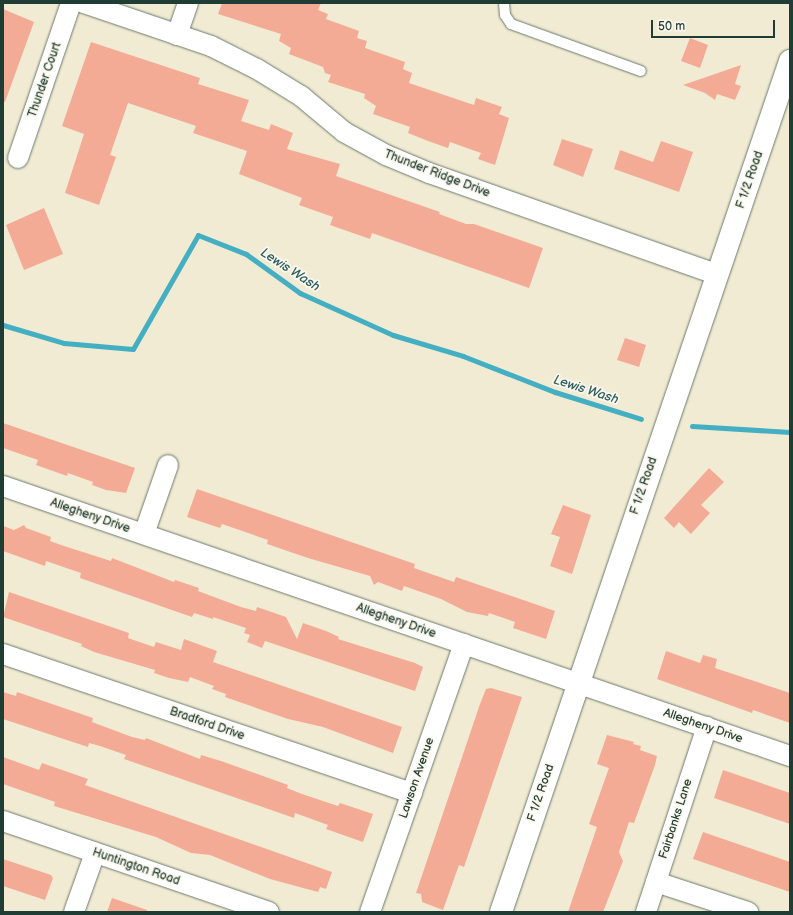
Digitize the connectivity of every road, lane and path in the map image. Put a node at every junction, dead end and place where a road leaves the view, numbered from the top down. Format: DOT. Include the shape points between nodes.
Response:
graph roads {
  1 [pos="71,3"];
  2 [pos="84,3"];
  3 [pos="188,3"];
  4 [pos="504,3"];
  5 [pos="177,35"];
  6 [pos="790,61"];
  7 [pos="641,71"];
  8 [pos="18,158"];
  9 [pos="718,275"];
  10 [pos="168,465"];
  11 [pos="3,486"];
  12 [pos="144,534"];
  13 [pos="464,644"];
  14 [pos="3,654"];
  15 [pos="577,685"];
  16 [pos="707,727"];
  17 [pos="790,756"];
  18 [pos="412,794"];
  19 [pos="3,821"];
  20 [pos="95,853"];
  21 [pos="656,882"];
  22 [pos="74,912"];
  23 [pos="269,912"];
  24 [pos="370,912"];
  25 [pos="501,912"];
  26 [pos="646,912"];
  27 [pos="748,912"];
  1 -- 8 [label="street, Thunder Court"];
  2 -- 5 [label="street, Thunder Ridge Drive"];
  3 -- 5 [label="street"];
  4 -- 7 [label="lane" via="505,15 511,24"];
  5 -- 9 [label="street, Thunder Ridge Drive" via="211,46 257,69 301,96 344,132 386,155 429,173"];
  6 -- 9 [label="street, F 1/2 Road"];
  9 -- 15 [label="street, F 1/2 Road"];
  10 -- 12 [label="street"];
  11 -- 12 [label="street, Allegheny Drive"];
  12 -- 13 [label="street, Allegheny Drive"];
  13 -- 15 [label="street, Allegheny Drive"];
  13 -- 18 [label="street, Lawson Avenue"];
  14 -- 18 [label="street, Bradford Drive"];
  15 -- 16 [label="street, Allegheny Drive"];
  15 -- 25 [label="street, F 1/2 Road"];
  16 -- 17 [label="street, Allegheny Drive"];
  16 -- 21 [label="street, Fairbanks Lane"];
  18 -- 24 [label="street, Lawson Avenue"];
  19 -- 20 [label="street, Huntington Road"];
  20 -- 22 [label="street"];
  20 -- 23 [label="street, Huntington Road"];
  21 -- 26 [label="street, Fairbanks Lane"];
  21 -- 27 [label="street"];
}
